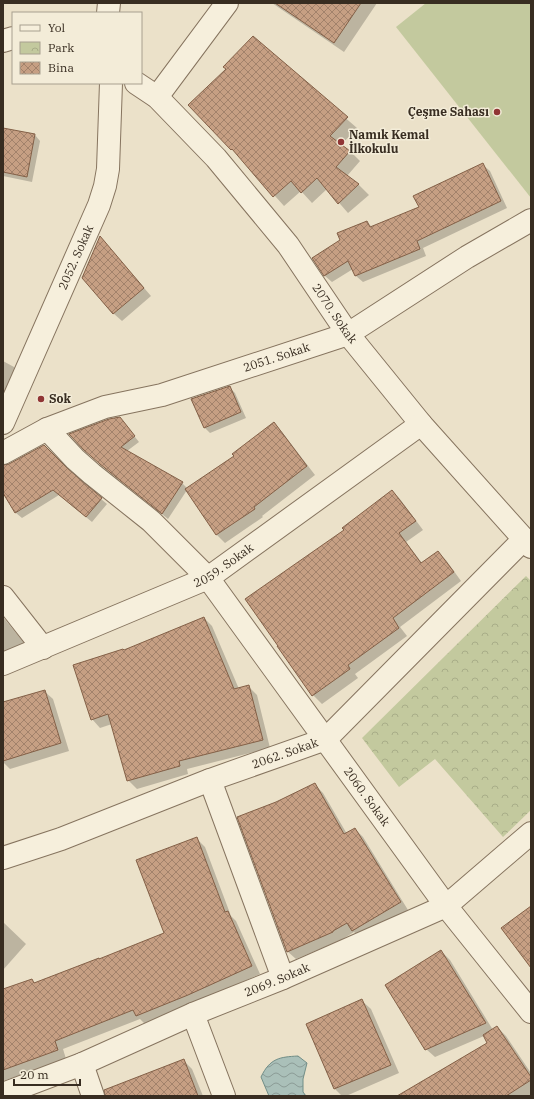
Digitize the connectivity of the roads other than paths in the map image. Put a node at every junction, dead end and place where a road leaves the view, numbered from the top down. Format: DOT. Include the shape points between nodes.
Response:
graph roads {
  1 [pos="227,3"];
  2 [pos="111,84"];
  3 [pos="138,84"];
  4 [pos="157,97"];
  5 [pos="531,220"];
  6 [pos="348,334"];
  7 [pos="3,423"];
  8 [pos="421,424"];
  9 [pos="47,429"];
  10 [pos="3,453"];
  11 [pos="527,543"];
  12 [pos="208,578"];
  13 [pos="3,597"];
  14 [pos="43,648"];
  15 [pos="3,664"];
  16 [pos="326,739"];
  17 [pos="210,780"];
  18 [pos="531,833"];
  19 [pos="3,858"];
  20 [pos="446,906"];
  21 [pos="283,978"];
  22 [pos="531,1012"];
  23 [pos="193,1014"];
  24 [pos="82,1064"];
  25 [pos="3,1094"];
  26 [pos="93,1096"];
  27 [pos="224,1096"];
  1 -- 4 [label="street"];
  2 -- 7 [label="street, 2052. Sokak" via="108,169 105,186"];
  3 -- 4 [label="street, 2070. Sokak"];
  4 -- 6 [label="street, 2070. Sokak" via="216,158 288,245"];
  5 -- 6 [label="street, 2051. Sokak" via="467,257"];
  6 -- 8 [label="street, 2070. Sokak"];
  6 -- 9 [label="street, 2051. Sokak" via="162,395 105,407"];
  8 -- 11 [label="street, 2070. Sokak"];
  8 -- 12 [label="street, 2059. Sokak"];
  9 -- 10 [label="street, 2051. Sokak"];
  9 -- 12 [label="street, 2060. Sokak" via="86,469 151,521"];
  11 -- 16 [label="street, 2062. Sokak"];
  12 -- 14 [label="street, 2059. Sokak"];
  12 -- 16 [label="street, 2060. Sokak"];
  13 -- 14 [label="street"];
  14 -- 15 [label="street, 2059. Sokak"];
  16 -- 17 [label="street, 2062. Sokak"];
  16 -- 20 [label="street, 2060. Sokak"];
  17 -- 19 [label="street, 2062. Sokak" via="61,839"];
  17 -- 21 [label="street"];
  18 -- 20 [label="street, 2069. Sokak"];
  20 -- 21 [label="street, 2069. Sokak"];
  20 -- 22 [label="street, 2060. Sokak"];
  21 -- 23 [label="street, 2069. Sokak"];
  23 -- 24 [label="street, 2069. Sokak"];
  23 -- 27 [label="street"];
  24 -- 25 [label="street, 2069. Sokak"];
  24 -- 26 [label="street"];
}
